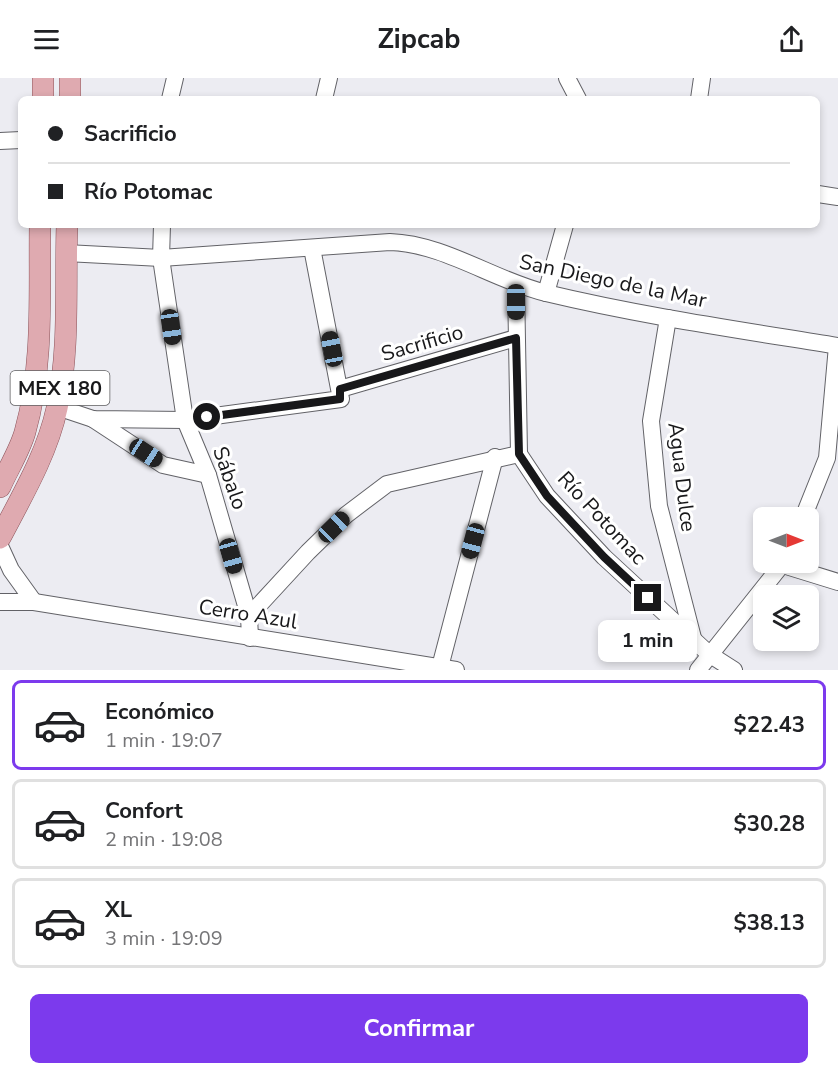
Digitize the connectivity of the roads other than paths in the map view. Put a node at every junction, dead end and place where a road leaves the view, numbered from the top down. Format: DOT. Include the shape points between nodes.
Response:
graph roads {
  1 [pos="43,78"];
  2 [pos="70,78"];
  3 [pos="175,78"];
  4 [pos="329,78"];
  5 [pos="567,78"];
  6 [pos="702,78"];
  7 [pos="43,96"];
  8 [pos="70,96"];
  9 [pos="171,96"];
  10 [pos="325,96"];
  11 [pos="576,96"];
  12 [pos="699,96"];
  13 [pos="18,140"];
  14 [pos="0,141"];
  15 [pos="820,194"];
  16 [pos="838,197"];
  17 [pos="40,228"];
  18 [pos="67,228"];
  19 [pos="162,228"];
  20 [pos="564,228"];
  21 [pos="312,248"];
  22 [pos="66,253"];
  23 [pos="161,258"];
  24 [pos="516,284"];
  25 [pos="546,293"];
  26 [pos="668,318"];
  27 [pos="516,338"];
  28 [pos="837,346"];
  29 [pos="340,394"];
  30 [pos="57,407"];
  31 [pos="93,419"];
  32 [pos="184,420"];
  33 [pos="519,454"];
  34 [pos="495,457"];
  35 [pos="208,475"];
  36 [pos="0,487"];
  37 [pos="807,507"];
  38 [pos="0,538"];
  39 [pos="0,546"];
  40 [pos="776,573"];
  41 [pos="811,573"];
  42 [pos="838,582"];
  43 [pos="0,602"];
  44 [pos="34,602"];
  45 [pos="249,616"];
  46 [pos="250,638"];
  47 [pos="693,639"];
  48 [pos="709,654"];
  49 [pos="448,669"];
  50 [pos="698,670"];
  51 [pos="734,670"];
  1 -- 7 [label="main road"];
  2 -- 8 [label="main road"];
  3 -- 9 [label="street"];
  4 -- 10 [label="street"];
  5 -- 11 [label="street"];
  6 -- 12 [label="street"];
  13 -- 14 [label="street"];
  15 -- 16 [label="street"];
  17 -- 36 [label="main road, MEX 180" via="33,395 24,434"];
  18 -- 22 [label="main road, MEX 180"];
  19 -- 23 [label="street, Sábalo"];
  20 -- 25 [label="street"];
  21 -- 23 [label="street, San Diego de la Mar"];
  21 -- 24 [label="street, San Diego de la Mar" via="413,243"];
  21 -- 29 [label="street"];
  22 -- 23 [label="street, San Diego de la Mar"];
  22 -- 30 [label="main road, MEX 180" via="63,359"];
  23 -- 32 [label="street, Sábalo"];
  24 -- 25 [label="street, San Diego de la Mar"];
  24 -- 27 [label="street"];
  25 -- 26 [label="street, San Diego de la Mar"];
  26 -- 28 [label="street, San Diego de la Mar"];
  26 -- 47 [label="street, Agua Dulce" via="651,421 659,507"];
  27 -- 29 [label="street, Sacrificio"];
  27 -- 33 [label="street"];
  28 -- 37 [label="street" via="827,458"];
  29 -- 32 [label="street, Sacrificio"];
  30 -- 31 [label="street, Sacrificio"];
  30 -- 38 [label="main road, MEX 180" via="34,473"];
  31 -- 32 [label="street, Sacrificio"];
  31 -- 35 [label="street, Sacrificio" via="164,465"];
  32 -- 35 [label="street, Sábalo"];
  33 -- 34 [label="street"];
  33 -- 47 [label="street, Río Potomac" via="547,496 604,557"];
  34 -- 45 [label="street" via="387,484 346,515"];
  34 -- 49 [label="street"];
  35 -- 45 [label="street, Sábalo"];
  39 -- 44 [label="street" via="11,570"];
  40 -- 48 [label="street"];
  41 -- 42 [label="street"];
  43 -- 44 [label="street, Cerro Azul"];
  44 -- 46 [label="street, Cerro Azul"];
  45 -- 46 [label="street, Sábalo"];
  46 -- 49 [label="street, Cerro Azul"];
  47 -- 48 [label="street, Río Potomac"];
  48 -- 50 [label="street"];
  48 -- 51 [label="street, Río Potomac"];
}
